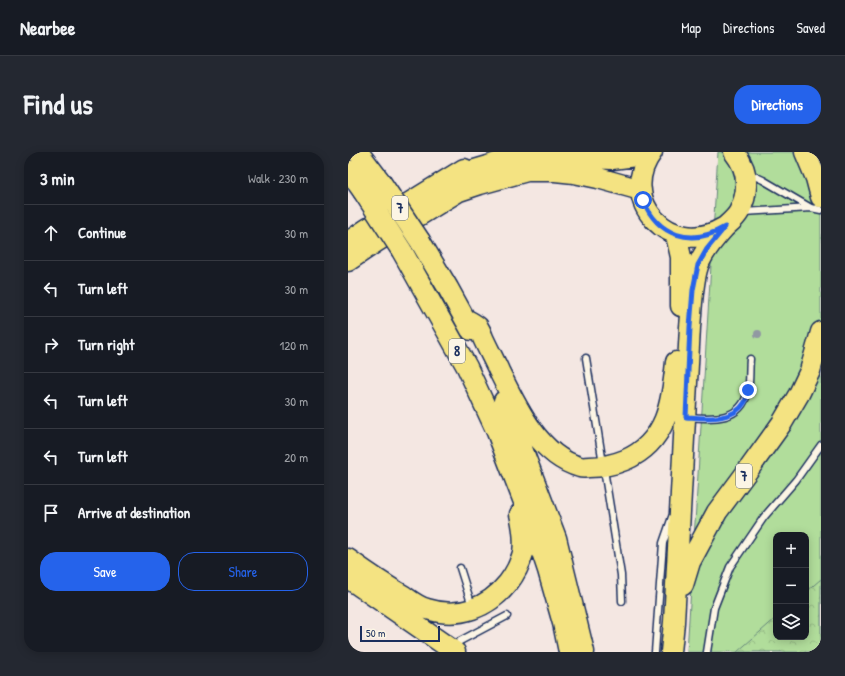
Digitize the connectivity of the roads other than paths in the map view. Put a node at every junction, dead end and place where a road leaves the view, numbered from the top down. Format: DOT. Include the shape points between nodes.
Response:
graph roads {
  1 [pos="358,152"];
  2 [pos="489,152"];
  3 [pos="645,152"];
  4 [pos="652,152"];
  5 [pos="734,152"];
  6 [pos="805,152"];
  7 [pos="348,170"];
  8 [pos="745,171"];
  9 [pos="454,176"];
  10 [pos="372,186"];
  11 [pos="641,190"];
  12 [pos="816,194"];
  13 [pos="821,210"];
  14 [pos="738,212"];
  15 [pos="725,227"];
  16 [pos="676,235"];
  17 [pos="348,242"];
  18 [pos="348,261"];
  19 [pos="465,319"];
  20 [pos="821,332"];
  21 [pos="586,358"];
  22 [pos="750,359"];
  23 [pos="686,417"];
  24 [pos="821,445"];
  25 [pos="603,467"];
  26 [pos="682,488"];
  27 [pos="520,490"];
  28 [pos="348,559"];
  29 [pos="460,568"];
  30 [pos="348,578"];
  31 [pos="622,601"];
  32 [pos="473,609"];
  33 [pos="507,616"];
  34 [pos="674,622"];
  35 [pos="452,651"];
  36 [pos="569,652"];
  37 [pos="584,652"];
  38 [pos="655,652"];
  39 [pos="671,652"];
  40 [pos="707,652"];
  1 -- 10 [label="main road, 8"];
  2 -- 9 [label="main road, 7"];
  3 -- 9 [label="main road" via="636,156 612,159 527,156 508,159"];
  4 -- 11 [label="main road" via="642,171"];
  5 -- 8 [label="main road"];
  6 -- 12 [label="main road"];
  7 -- 10 [label="main road, 8"];
  8 -- 12 [label="lane" via="764,180"];
  8 -- 14 [label="main road" via="746,192"];
  9 -- 17 [label="main road, 7"];
  10 -- 19 [label="main road, 8, bridge" via="420,241"];
  10 -- 27 [label="main road, 8, bridge" via="402,251 467,367"];
  11 -- 16 [label="main road" via="652,218"];
  11 -- 18 [label="main road" via="574,173 527,171 459,191"];
  12 -- 13 [label="lane"];
  12 -- 14 [label="lane"];
  14 -- 15 [label="main road"];
  15 -- 16 [label="main road" via="696,238"];
  15 -- 23 [label="main road" via="698,265 690,327"];
  16 -- 25 [label="main road" via="681,257 680,331 672,399 661,428 642,451 626,460"];
  19 -- 25 [label="main road" via="478,327 514,403 547,448 562,459 581,467"];
  19 -- 37 [label="main road, 8" via="504,401 556,538"];
  20 -- 34 [label="main road, 7" via="810,371 799,394 782,423 717,512 690,562"];
  21 -- 25 [label="lane"];
  22 -- 23 [label="lane" via="748,390 744,402 736,411 723,417"];
  23 -- 26 [label="main road"];
  24 -- 40 [label="lane" via="796,480 764,517 730,566 714,608"];
  25 -- 31 [label="lane" via="621,575"];
  26 -- 34 [label="main road"];
  26 -- 38 [label="lane" via="663,543"];
  27 -- 32 [label="main road" via="518,501 524,534 520,561 514,576 499,594 488,603"];
  27 -- 36 [label="main road, 8" via="548,570"];
  28 -- 32 [label="main road" via="425,609 454,613"];
  29 -- 32 [label="lane"];
  30 -- 35 [label="main road"];
  33 -- 35 [label="lane" via="460,641"];
  34 -- 39 [label="main road, 7"];
}
